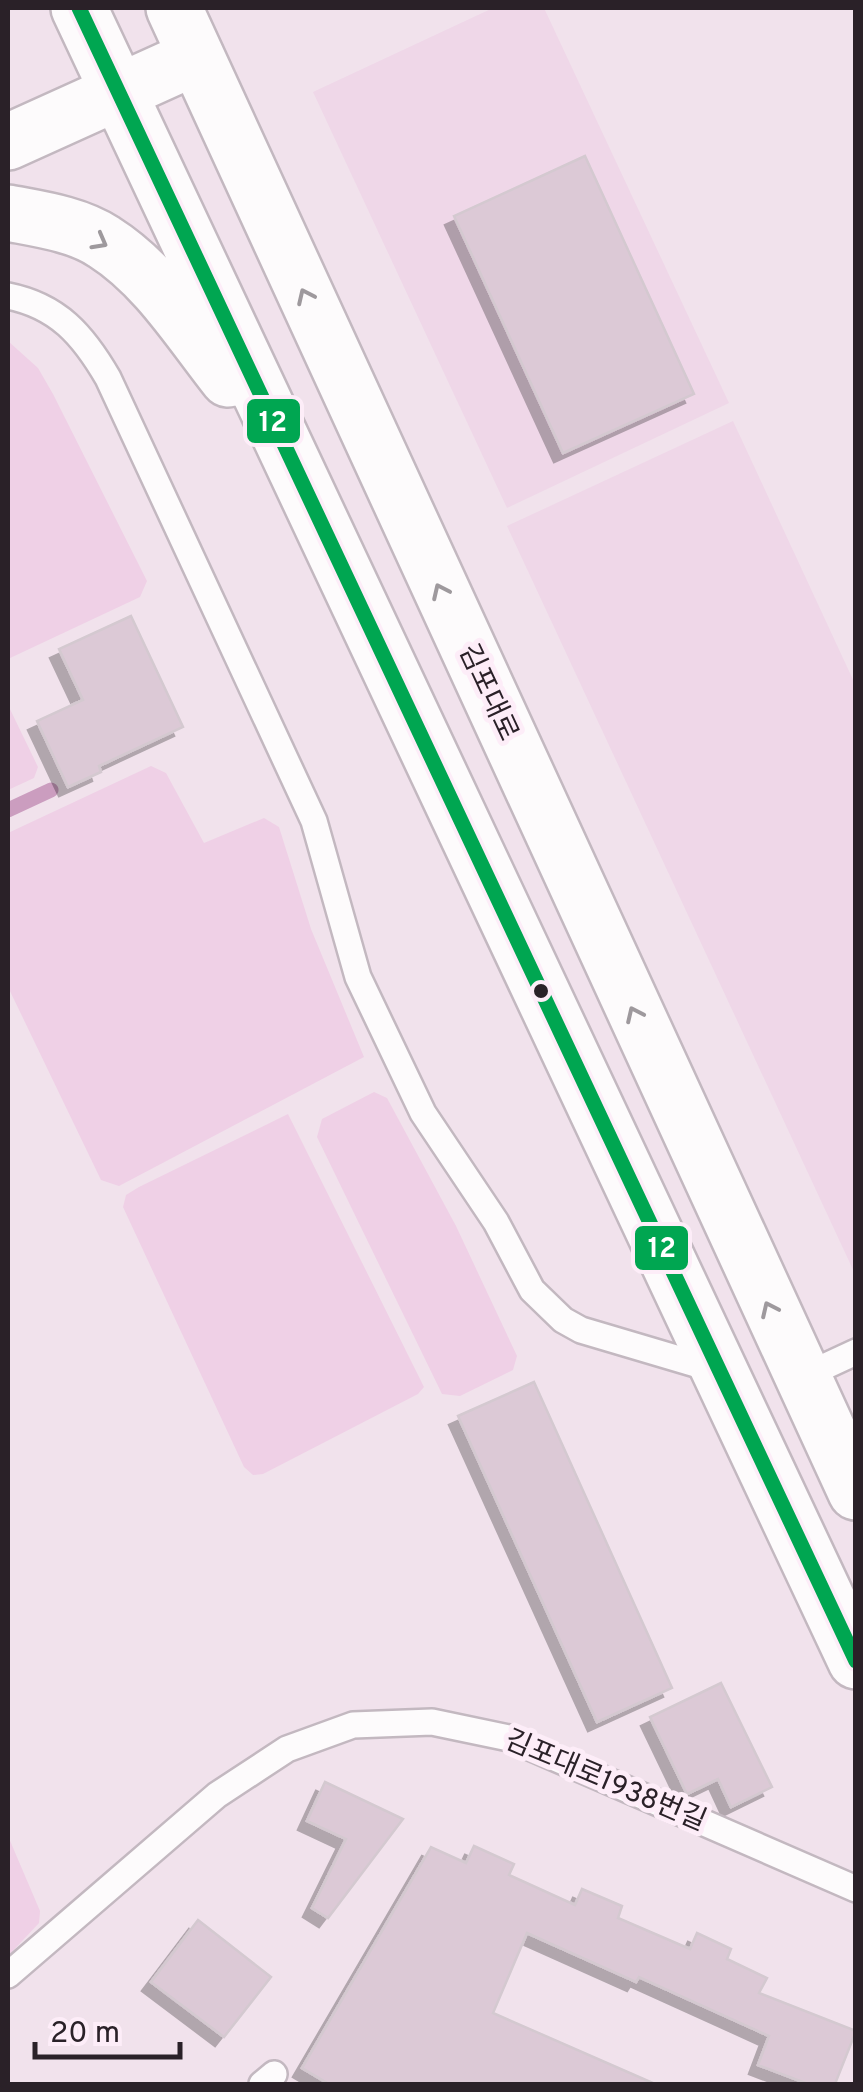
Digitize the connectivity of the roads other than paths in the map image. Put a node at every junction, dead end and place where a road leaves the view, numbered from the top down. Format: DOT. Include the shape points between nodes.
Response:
graph roads {
  1 [pos="78,8"];
  2 [pos="183,28"];
  3 [pos="111,76"];
  4 [pos="8,106"];
  5 [pos="8,142"];
  6 [pos="8,212"];
  7 [pos="8,296"];
  8 [pos="285,450"];
  9 [pos="856,1352"];
  10 [pos="717,1370"];
  11 [pos="800,1378"];
  12 [pos="856,1492"];
  13 [pos="856,1661"];
  14 [pos="856,1889"];
  15 [pos="8,1975"];
  1 -- 3 [label="main road"];
  2 -- 3 [label="main road"];
  11 -- 2 [label="main road, 김포대로, one-way"];
  3 -- 4 [label="main road"];
  3 -- 5 [label="main road"];
  3 -- 8 [label="main road"];
  6 -- 8 [label="main road, one-way" via="102,240 151,280"];
  7 -- 10 [label="lane" via="64,318 108,378 314,822 358,977 423,1113 496,1222 532,1290 581,1330"];
  8 -- 10 [label="main road"];
  9 -- 11 [label="lane"];
  10 -- 13 [label="main road"];
  11 -- 12 [label="main road, 김포대로"];
  14 -- 15 [label="lane, 김포대로1938번길" via="508,1738 432,1722 353,1725 287,1749 216,1795"];
}
